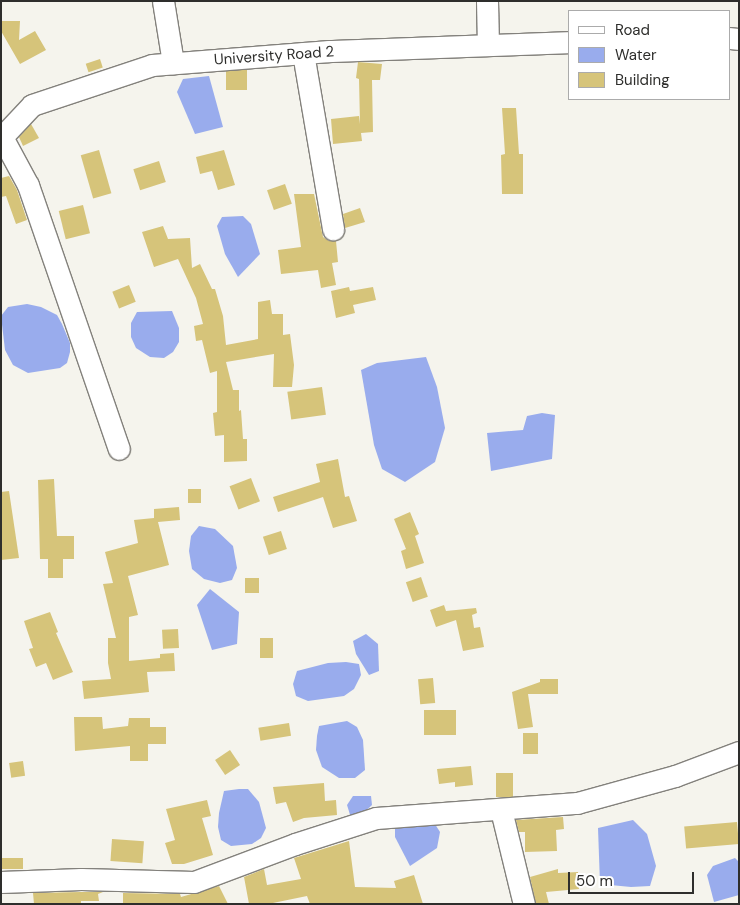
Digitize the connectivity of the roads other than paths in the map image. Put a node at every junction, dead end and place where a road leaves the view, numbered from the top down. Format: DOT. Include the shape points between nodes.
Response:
graph roads {
  1 [pos="163,1"];
  2 [pos="486,1"];
  3 [pos="568,42"];
  4 [pos="488,45"];
  5 [pos="303,53"];
  6 [pos="173,63"];
  7 [pos="2,138"];
  8 [pos="333,229"];
  9 [pos="119,449"];
  10 [pos="739,752"];
  11 [pos="501,810"];
  12 [pos="1,882"];
  13 [pos="524,904"];
  1 -- 6 [label="street"];
  2 -- 4 [label="street"];
  3 -- 4 [label="street, University Road 2"];
  4 -- 5 [label="street, University Road 2"];
  5 -- 6 [label="street, University Road 2"];
  5 -- 8 [label="street"];
  6 -- 7 [label="street, University Road 2" via="152,65 32,105"];
  7 -- 9 [label="street" via="28,185"];
  10 -- 11 [label="street" via="675,776 577,804"];
  11 -- 12 [label="street" via="376,818 194,882 81,879"];
  11 -- 13 [label="street"];
}
